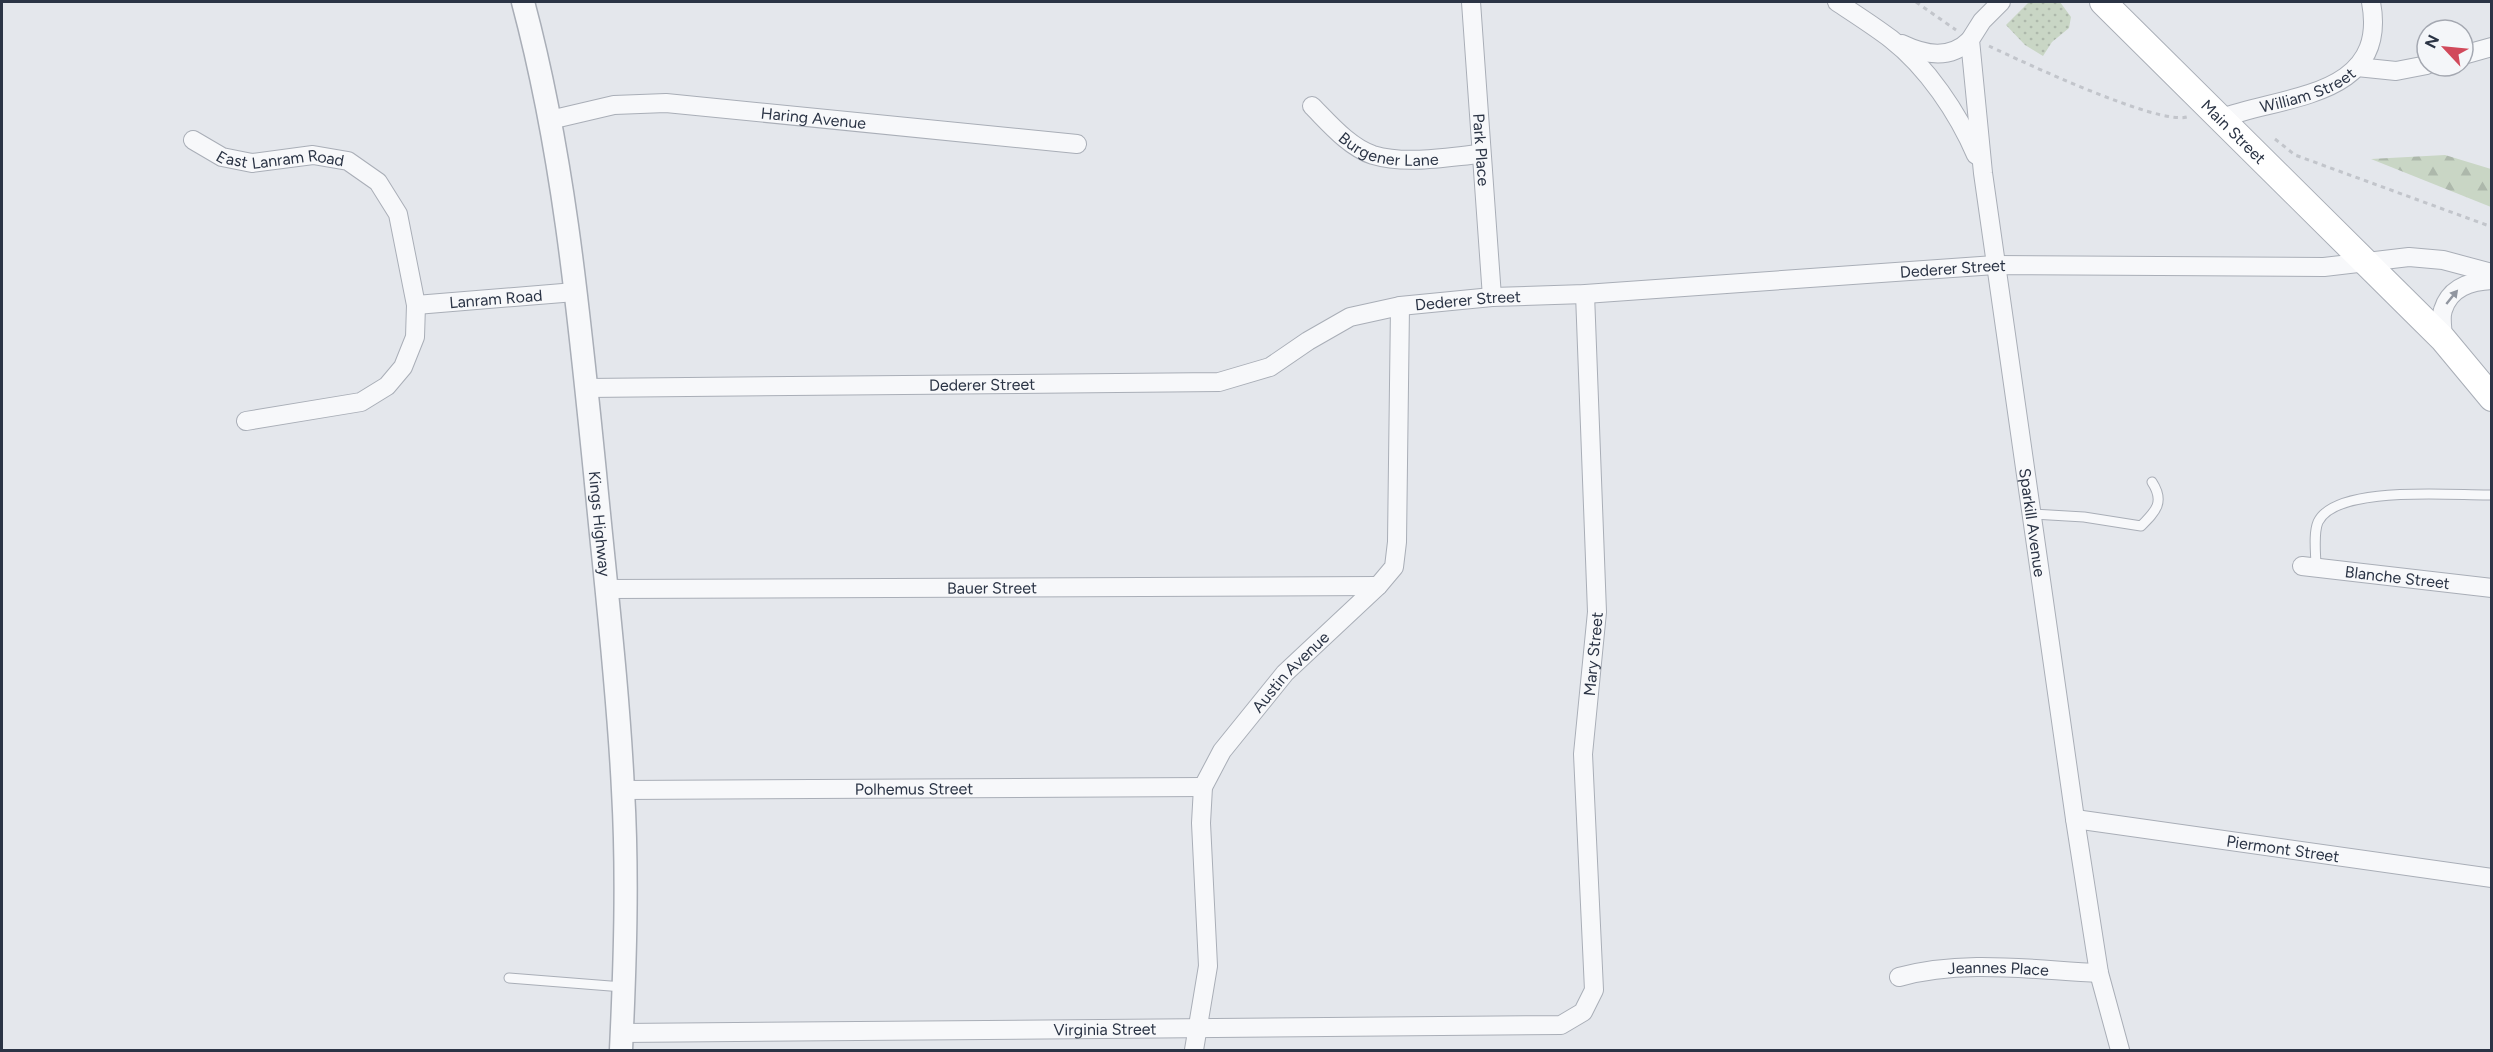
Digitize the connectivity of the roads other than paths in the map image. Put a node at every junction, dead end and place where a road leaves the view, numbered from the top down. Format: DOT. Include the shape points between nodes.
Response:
graph roads {
  1 [pos="523,2"];
  2 [pos="1471,2"];
  3 [pos="1837,2"];
  4 [pos="2001,2"];
  5 [pos="2103,2"];
  6 [pos="2371,2"];
  7 [pos="1971,38"];
  8 [pos="1892,40"];
  9 [pos="2492,47"];
  10 [pos="2475,52"];
  11 [pos="2357,67"];
  12 [pos="2415,67"];
  13 [pos="1312,106"];
  14 [pos="2222,118"];
  15 [pos="550,120"];
  16 [pos="193,140"];
  17 [pos="1077,144"];
  18 [pos="1480,154"];
  19 [pos="1983,173"];
  20 [pos="2367,261"];
  21 [pos="1995,265"];
  22 [pos="2492,273"];
  23 [pos="2492,280"];
  24 [pos="574,292"];
  25 [pos="1585,294"];
  26 [pos="1492,297"];
  27 [pos="416,305"];
  28 [pos="1400,306"];
  29 [pos="2443,339"];
  30 [pos="586,388"];
  31 [pos="2492,398"];
  32 [pos="246,421"];
  33 [pos="2152,482"];
  34 [pos="2492,495"];
  35 [pos="2033,514"];
  36 [pos="2309,567"];
  37 [pos="1378,586"];
  38 [pos="2492,588"];
  39 [pos="606,589"];
  40 [pos="1203,787"];
  41 [pos="623,790"];
  42 [pos="2075,819"];
  43 [pos="2492,878"];
  44 [pos="2099,973"];
  45 [pos="1899,977"];
  46 [pos="509,978"];
  47 [pos="623,987"];
  48 [pos="1583,1012"];
  49 [pos="1198,1028"];
  50 [pos="621,1042"];
  51 [pos="1194,1050"];
  52 [pos="2120,1050"];
  1 -- 15 [label="street, Kings Highway"];
  2 -- 18 [label="street, Park Place"];
  3 -- 8 [label="street"];
  4 -- 7 [label="street"];
  5 -- 14 [label="main road, Main Street"];
  6 -- 11 [label="street, William Street" via="2371,41"];
  7 -- 8 [label="street" via="1960,48 1935,55"];
  7 -- 19 [label="street, Sparkill Avenue"];
  8 -- 19 [label="street" via="1950,107"];
  9 -- 10 [label="street"];
  11 -- 12 [label="street" via="2396,71"];
  11 -- 14 [label="street, William Street" via="2317,93"];
  13 -- 18 [label="street, Burgener Lane" via="1343,136 1372,155 1400,159"];
  14 -- 20 [label="main road, Main Street"];
  15 -- 17 [label="street, Haring Avenue" via="614,105 666,103"];
  15 -- 24 [label="street, Kings Highway"];
  16 -- 27 [label="street, East Lanram Road" via="222,157 252,163 314,155 348,161 378,182 398,214"];
  18 -- 26 [label="street, Park Place"];
  19 -- 21 [label="street, Sparkill Avenue"];
  20 -- 21 [label="street, Dederer Street" via="2324,267"];
  20 -- 22 [label="street, Dederer Street" via="2409,257 2443,260"];
  20 -- 29 [label="main road, Main Street"];
  21 -- 25 [label="street, Dederer Street"];
  21 -- 35 [label="street, Sparkill Avenue"];
  29 -- 23 [label="street, one-way" via="2442,311 2454,292 2472,281"];
  24 -- 27 [label="street, Lanram Road"];
  24 -- 30 [label="street, Kings Highway"];
  25 -- 26 [label="street, Dederer Street"];
  25 -- 48 [label="street, Mary Street" via="1597,612 1583,754 1594,990"];
  26 -- 28 [label="street, Dederer Street"];
  27 -- 32 [label="street, East Lanram Road" via="415,338 403,367 387,386 361,402"];
  28 -- 30 [label="street, Dederer Street" via="1350,317 1270,367 1219,382"];
  28 -- 37 [label="street, Austin Avenue" via="1397,542 1394,567"];
  29 -- 31 [label="main road, Main Street"];
  30 -- 39 [label="street, Kings Highway"];
  33 -- 35 [label="lane" via="2159,493 2158,506 2140,526"];
  34 -- 36 [label="lane" via="2382,495 2327,510 2318,522"];
  35 -- 42 [label="street, Sparkill Avenue"];
  36 -- 38 [label="street, Blanche Street"];
  37 -- 39 [label="street, Bauer Street"];
  37 -- 40 [label="street, Austin Avenue" via="1285,673 1222,751"];
  39 -- 41 [label="street, Kings Highway"];
  40 -- 41 [label="street, Polhemus Street"];
  40 -- 49 [label="street, Austin Avenue" via="1201,823 1208,966"];
  41 -- 47 [label="street, Kings Highway"];
  42 -- 43 [label="street, Piermont Street"];
  42 -- 44 [label="street, Sparkill Avenue"];
  44 -- 45 [label="street, Jeannes Place" via="1950,966"];
  44 -- 52 [label="street, Sparkill Avenue"];
  46 -- 47 [label="lane"];
  47 -- 50 [label="street, Kings Highway"];
  48 -- 49 [label="street, Virginia Street" via="1562,1025"];
  49 -- 50 [label="street, Virginia Street"];
  49 -- 51 [label="street, Austin Avenue"];
}
